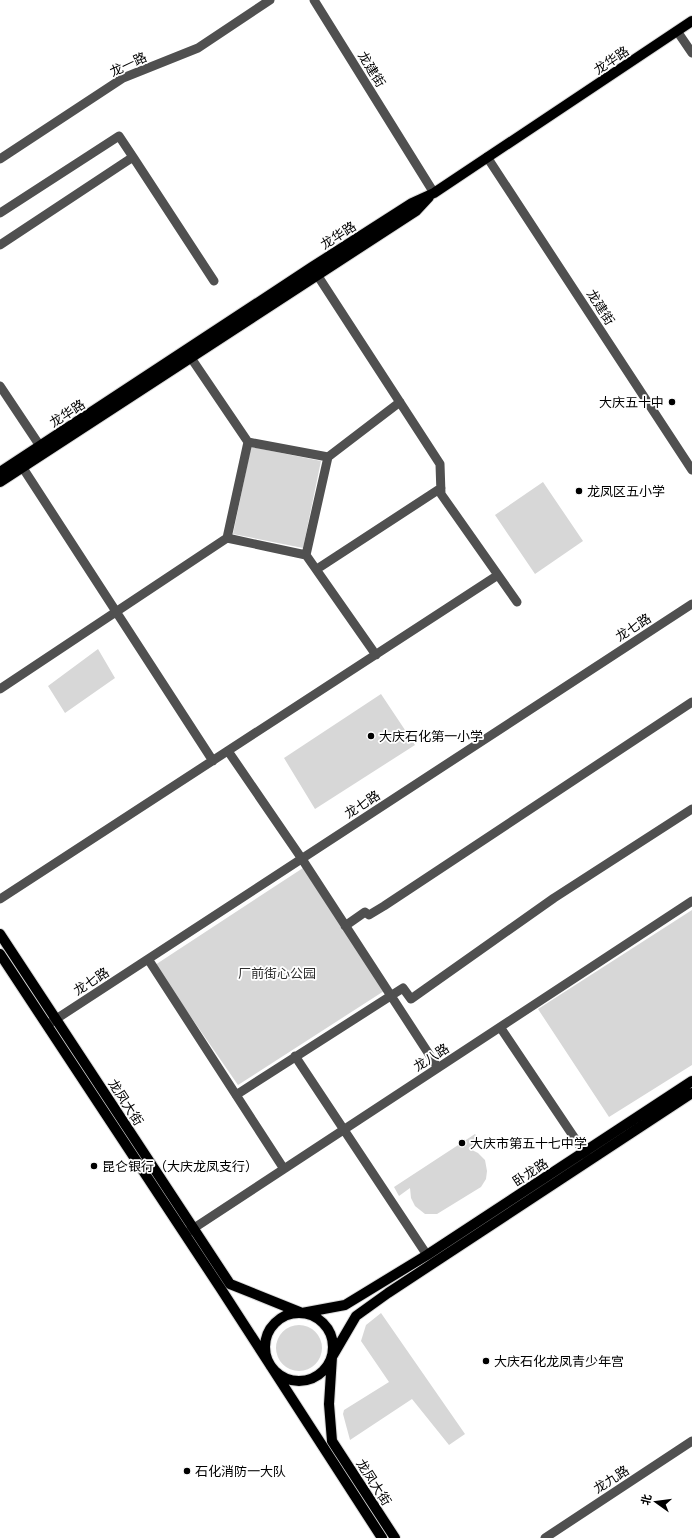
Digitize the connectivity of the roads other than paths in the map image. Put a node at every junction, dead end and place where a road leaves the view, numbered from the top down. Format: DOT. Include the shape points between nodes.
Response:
graph roads {
  1 [pos="270,0"];
  2 [pos="314,0"];
  3 [pos="692,21"];
  4 [pos="677,31"];
  5 [pos="692,53"];
  6 [pos="133,157"];
  7 [pos="487,157"];
  8 [pos="0,159"];
  9 [pos="434,193"];
  10 [pos="0,213"];
  11 [pos="0,245"];
  12 [pos="315,271"];
  13 [pos="214,281"];
  14 [pos="188,354"];
  15 [pos="0,386"];
  16 [pos="400,402"];
  17 [pos="248,442"];
  18 [pos="40,446"];
  19 [pos="328,457"];
  20 [pos="20,464"];
  21 [pos="692,470"];
  22 [pos="0,472"];
  23 [pos="0,482"];
  24 [pos="440,488"];
  25 [pos="227,538"];
  26 [pos="306,554"];
  27 [pos="316,569"];
  28 [pos="498,575"];
  29 [pos="517,602"];
  30 [pos="692,604"];
  31 [pos="116,612"];
  32 [pos="376,655"];
  33 [pos="0,689"];
  34 [pos="692,702"];
  35 [pos="228,751"];
  36 [pos="212,761"];
  37 [pos="692,809"];
  38 [pos="302,859"];
  39 [pos="0,899"];
  40 [pos="692,902"];
  41 [pos="345,926"];
  42 [pos="0,934"];
  43 [pos="0,954"];
  44 [pos="148,959"];
  45 [pos="391,996"];
  46 [pos="56,1019"];
  47 [pos="47,1026"];
  48 [pos="500,1027"];
  49 [pos="295,1056"];
  50 [pos="438,1068"];
  51 [pos="692,1081"];
  52 [pos="692,1093"];
  53 [pos="236,1095"];
  54 [pos="344,1130"];
  55 [pos="587,1156"];
  56 [pos="284,1169"];
  57 [pos="194,1228"];
  58 [pos="185,1234"];
  59 [pos="427,1255"];
  60 [pos="226,1286"];
  61 [pos="302,1313"];
  62 [pos="332,1357"];
  63 [pos="270,1365"];
  64 [pos="692,1441"];
  65 [pos="382,1538"];
  66 [pos="395,1538"];
  67 [pos="545,1538"];
  1 -- 8 [label="street, 龙一路" via="198,48 123,78"];
  2 -- 9 [label="street, 龙建街"];
  3 -- 4 [label="main road, 龙华路"];
  4 -- 5 [label="street"];
  4 -- 7 [label="main road, 龙华路"];
  6 -- 10 [label="street" via="119,136"];
  6 -- 11 [label="street"];
  6 -- 13 [label="street"];
  7 -- 9 [label="main road, 龙华路"];
  7 -- 21 [label="street, 龙建街"];
  9 -- 12 [label="main road, 龙华路" via="412,203"];
  12 -- 14 [label="main road, 龙华路"];
  12 -- 16 [label="street"];
  14 -- 17 [label="street"];
  14 -- 18 [label="main road, 龙华路"];
  14 -- 20 [label="main road"];
  15 -- 18 [label="street"];
  16 -- 19 [label="street"];
  16 -- 24 [label="street" via="440,464"];
  17 -- 19 [label="street"];
  17 -- 25 [label="street"];
  18 -- 20 [label="main road, 龙华路"];
  19 -- 26 [label="street"];
  20 -- 22 [label="main road, 龙华路"];
  20 -- 23 [label="main road"];
  20 -- 31 [label="street"];
  24 -- 27 [label="street"];
  24 -- 28 [label="street" via="441,494"];
  25 -- 26 [label="street"];
  25 -- 31 [label="street"];
  26 -- 27 [label="street"];
  27 -- 32 [label="street"];
  28 -- 29 [label="street"];
  28 -- 32 [label="street"];
  30 -- 38 [label="street, 龙七路"];
  31 -- 33 [label="street"];
  31 -- 36 [label="street"];
  32 -- 35 [label="street"];
  34 -- 41 [label="street" via="384,906 369,915 365,912"];
  35 -- 36 [label="street"];
  35 -- 38 [label="street"];
  36 -- 39 [label="street"];
  37 -- 45 [label="street" via="554,898 411,999 403,988"];
  38 -- 41 [label="street"];
  38 -- 44 [label="street, 龙七路"];
  40 -- 48 [label="street, 龙八路"];
  41 -- 45 [label="street"];
  42 -- 46 [label="main road, 龙凤大街"];
  43 -- 47 [label="main road, 龙凤大街"];
  44 -- 46 [label="street, 龙七路"];
  44 -- 53 [label="street"];
  45 -- 49 [label="street"];
  45 -- 50 [label="street"];
  46 -- 47 [label="street, 龙七路"];
  46 -- 57 [label="main road, 龙凤大街"];
  47 -- 58 [label="main road, 龙凤大街"];
  48 -- 50 [label="street, 龙八路"];
  48 -- 55 [label="street"];
  49 -- 53 [label="street"];
  49 -- 54 [label="street"];
  50 -- 54 [label="street, 龙八路"];
  51 -- 55 [label="main road, 卧龙路"];
  52 -- 55 [label="main road, 卧龙路"];
  53 -- 56 [label="street"];
  54 -- 56 [label="street, 龙八路"];
  54 -- 59 [label="street"];
  55 -- 59 [label="main road, 卧龙路"];
  55 -- 62 [label="main road, 卧龙路" via="356,1316"];
  56 -- 57 [label="street, 龙八路"];
  57 -- 58 [label="street, 龙八路"];
  57 -- 60 [label="main road, 龙凤大街"];
  58 -- 60 [label="main road, 龙凤大街"];
  59 -- 61 [label="main road, 卧龙路" via="345,1305"];
  60 -- 61 [label="main road"];
  60 -- 63 [label="main road, 龙凤大街"];
  61 -- 62 [label="main road" via="316,1318 328,1328 332,1337"];
  61 -- 63 [label="main road" via="291,1313 281,1318 270,1329 265,1344"];
  62 -- 63 [label="main road" via="321,1373 304,1380 285,1378"];
  62 -- 66 [label="main road, 龙凤大街" via="329,1404 332,1441"];
  63 -- 65 [label="main road, 龙凤大街"];
  64 -- 67 [label="street, 龙九路"];
}
